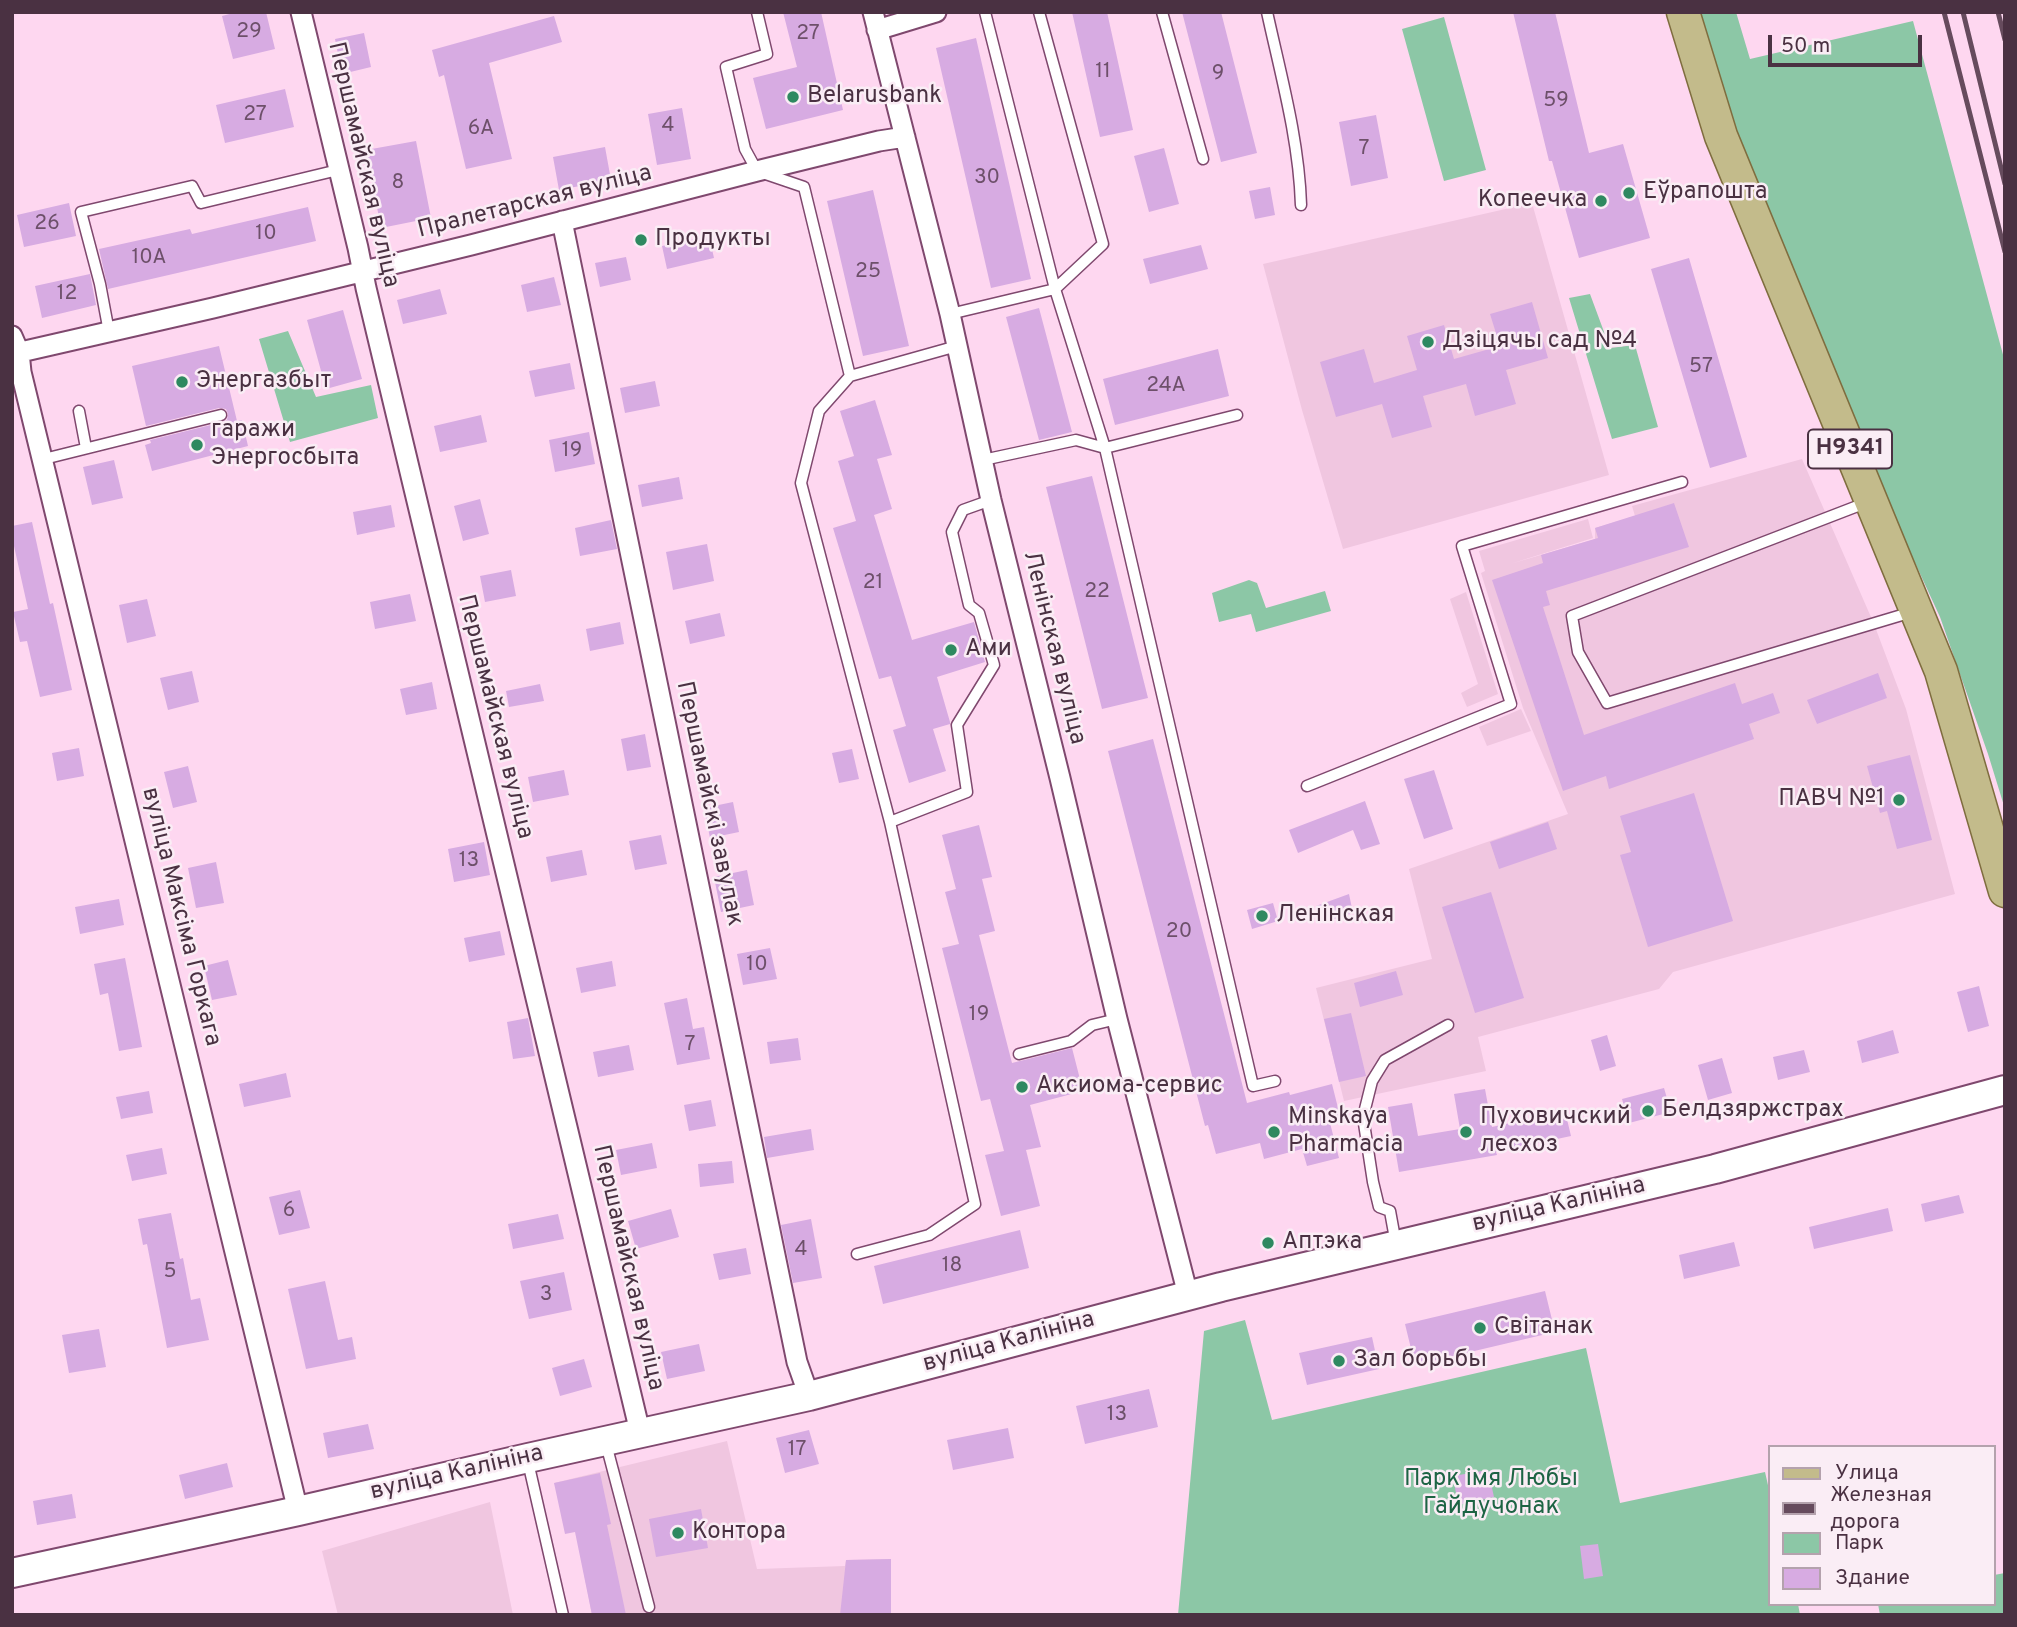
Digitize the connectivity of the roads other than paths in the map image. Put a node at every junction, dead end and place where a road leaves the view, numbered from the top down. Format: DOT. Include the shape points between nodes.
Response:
graph roads {
  1 [pos="301,12"];
  2 [pos="757,12"];
  3 [pos="936,12"];
  4 [pos="985,12"];
  5 [pos="1039,12"];
  6 [pos="1162,12"];
  7 [pos="1267,12"];
  8 [pos="1683,12"];
  9 [pos="875,21"];
  10 [pos="905,137"];
  11 [pos="1203,159"];
  12 [pos="338,170"];
  13 [pos="757,171"];
  14 [pos="1301,205"];
  15 [pos="562,221"];
  16 [pos="363,271"];
  17 [pos="1055,289"];
  18 [pos="950,314"];
  19 [pos="109,332"];
  20 [pos="957,346"];
  21 [pos="15,347"];
  22 [pos="850,376"];
  23 [pos="79,411"];
  24 [pos="221,415"];
  25 [pos="1237,415"];
  26 [pos="86,448"];
  27 [pos="1105,448"];
  28 [pos="44,459"];
  29 [pos="983,460"];
  30 [pos="1682,482"];
  31 [pos="991,500"];
  32 [pos="1871,500"];
  33 [pos="1916,610"];
  34 [pos="1307,786"];
  35 [pos="890,822"];
  36 [pos="2005,891"];
  37 [pos="1117,1019"];
  38 [pos="1448,1025"];
  39 [pos="1019,1054"];
  40 [pos="1275,1081"];
  41 [pos="2003,1092"];
  42 [pos="1396,1244"];
  43 [pos="857,1254"];
  44 [pos="1188,1295"];
  45 [pos="809,1396"];
  46 [pos="640,1432"];
  47 [pos="605,1440"];
  48 [pos="528,1458"];
  49 [pos="298,1511"];
  50 [pos="12,1573"];
  51 [pos="649,1607"];
  52 [pos="563,1615"];
  1 -- 12 [label="street, Першамайская вуліца"];
  2 -- 13 [label="lane" via="767,54 726,66 745,149"];
  3 -- 9 [label="street"];
  4 -- 17 [label="lane"];
  5 -- 17 [label="lane" via="1103,244"];
  6 -- 11 [label="lane"];
  7 -- 14 [label="lane" via="1291,118"];
  8 -- 32 [label="main road, Н9341" via="1721,136"];
  9 -- 10 [label="street, Ленінская вуліца"];
  10 -- 13 [label="street, Пралетарская вуліца"];
  10 -- 18 [label="street, Ленінская вуліца"];
  12 -- 16 [label="street, Першамайская вуліца"];
  12 -- 19 [label="lane" via="201,203 192,186 80,212"];
  13 -- 15 [label="street, Пралетарская вуліца"];
  13 -- 22 [label="lane" via="804,187"];
  15 -- 16 [label="street, Пралетарская вуліца"];
  15 -- 45 [label="street, Першамайскі завулак" via="794,1348"];
  16 -- 19 [label="street, Пралетарская вуліца"];
  16 -- 46 [label="street, Першамайская вуліца"];
  17 -- 18 [label="lane"];
  17 -- 27 [label="lane"];
  18 -- 20 [label="street, Ленінская вуліца"];
  19 -- 21 [label="street, Пралетарская вуліца"];
  20 -- 22 [label="lane"];
  20 -- 29 [label="street, Ленінская вуліца"];
  21 -- 28 [label="street, вуліца Максіма Горкага"];
  22 -- 35 [label="lane" via="819,411 801,483"];
  23 -- 26 [label="lane"];
  24 -- 26 [label="lane"];
  25 -- 27 [label="lane"];
  26 -- 28 [label="lane"];
  27 -- 29 [label="lane" via="1076,440"];
  27 -- 40 [label="lane" via="1253,1087"];
  28 -- 49 [label="street, вуліца Максіма Горкага"];
  29 -- 31 [label="street, Ленінская вуліца"];
  30 -- 34 [label="lane" via="1462,546 1511,704"];
  31 -- 35 [label="lane" via="963,510 952,532 969,605 979,613 994,665 957,725 967,792"];
  31 -- 37 [label="street, Ленінская вуліца"];
  32 -- 33 [label="main road, Н9341"];
  32 -- 33 [label="lane" via="1572,616 1578,652 1607,703"];
  33 -- 36 [label="main road, Н9341" via="1941,671"];
  35 -- 43 [label="lane" via="975,1204 929,1235"];
  37 -- 39 [label="lane" via="1092,1025 1071,1041"];
  37 -- 44 [label="street, Ленінская вуліца"];
  38 -- 42 [label="lane" via="1385,1059 1371,1081 1363,1117 1379,1207 1390,1211"];
  41 -- 42 [label="main road, вуліца Калініна" via="1715,1170"];
  42 -- 44 [label="main road, вуліца Калініна"];
  44 -- 45 [label="main road, вуліца Калініна"];
  45 -- 46 [label="main road, вуліца Калініна"];
  46 -- 47 [label="main road, вуліца Калініна"];
  47 -- 48 [label="main road, вуліца Калініна"];
  47 -- 51 [label="lane"];
  48 -- 49 [label="main road, вуліца Калініна"];
  48 -- 52 [label="lane"];
  49 -- 50 [label="main road, вуліца Калініна"];
}
